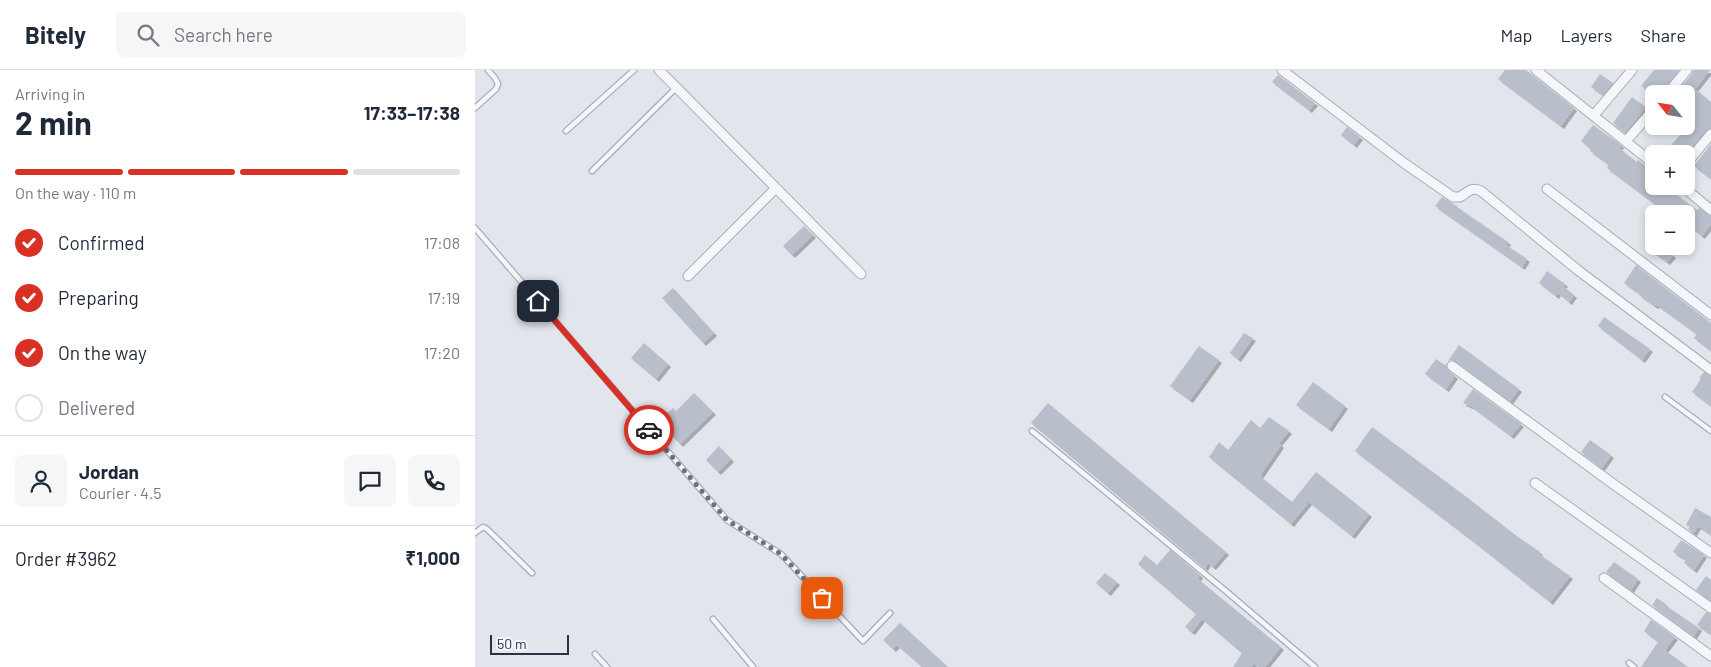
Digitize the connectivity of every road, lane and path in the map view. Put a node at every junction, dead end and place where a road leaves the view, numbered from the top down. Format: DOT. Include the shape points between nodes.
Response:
graph roads {
  1 [pos="488,70"];
  2 [pos="634,70"];
  3 [pos="659,70"];
  4 [pos="1281,70"];
  5 [pos="1536,70"];
  6 [pos="1632,70"];
  7 [pos="1687,70"];
  8 [pos="1674,85"];
  9 [pos="676,88"];
  10 [pos="475,108"];
  11 [pos="1594,115"];
  12 [pos="1645,119"];
  13 [pos="566,131"];
  14 [pos="1711,134"];
  15 [pos="1626,141"];
  16 [pos="1695,153"];
  17 [pos="1645,157"];
  18 [pos="592,171"];
  19 [pos="776,188"];
  20 [pos="1547,189"];
  21 [pos="1693,195"];
  22 [pos="1711,210"];
  23 [pos="475,228"];
  24 [pos="861,274"];
  25 [pos="688,276"];
  26 [pos="1711,315"];
  27 [pos="1452,366"];
  28 [pos="1711,370"];
  29 [pos="1665,398"];
  30 [pos="1032,431"];
  31 [pos="1711,431"];
  32 [pos="1535,483"];
  33 [pos="475,533"];
  34 [pos="1711,553"];
  35 [pos="532,574"];
  36 [pos="1604,578"];
  37 [pos="1711,608"];
  38 [pos="890,613"];
  39 [pos="713,619"];
  40 [pos="595,654"];
  41 [pos="1711,656"];
  42 [pos="1629,663"];
  43 [pos="607,667"];
  44 [pos="753,667"];
  45 [pos="1315,667"];
  46 [pos="1635,667"];
  1 -- 10 [label="lane" via="498,84"];
  2 -- 13 [label="lane"];
  3 -- 9 [label="street"];
  4 -- 28 [label="street" via="1453,197 1460,197 1471,189 1481,191"];
  5 -- 11 [label="street"];
  6 -- 11 [label="street"];
  7 -- 8 [label="street"];
  9 -- 18 [label="lane"];
  9 -- 19 [label="street"];
  11 -- 15 [label="street"];
  12 -- 15 [label="street"];
  14 -- 16 [label="street"];
  15 -- 17 [label="street"];
  19 -- 24 [label="street"];
  19 -- 25 [label="street"];
  20 -- 26 [label="street"];
  21 -- 22 [label="street"];
  23 -- 38 [label="lane" via="727,520 781,554 863,641"];
  27 -- 34 [label="street"];
  29 -- 31 [label="lane"];
  30 -- 45 [label="lane"];
  32 -- 37 [label="street"];
  33 -- 35 [label="lane" via="483,527 487,529"];
  36 -- 41 [label="street"];
  39 -- 44 [label="lane"];
  40 -- 43 [label="lane"];
  42 -- 46 [label="lane"];
}
